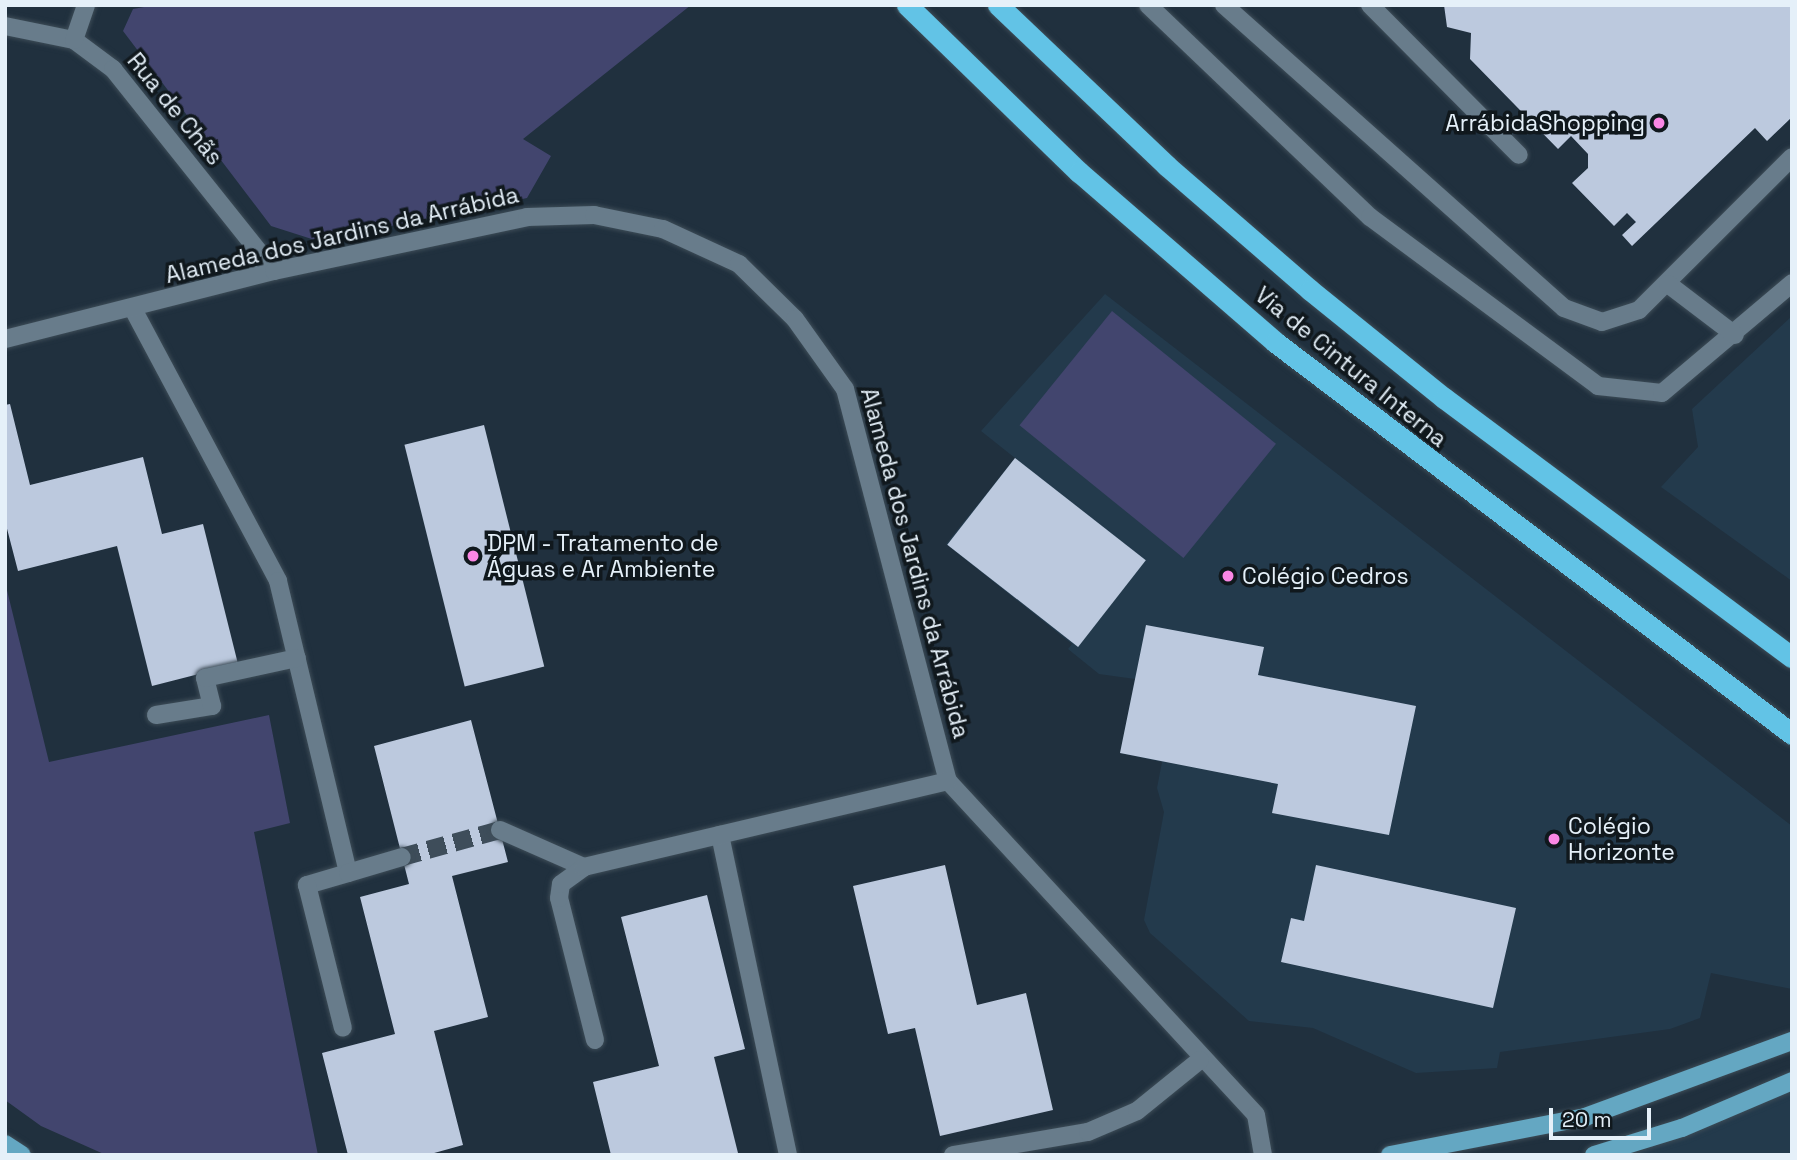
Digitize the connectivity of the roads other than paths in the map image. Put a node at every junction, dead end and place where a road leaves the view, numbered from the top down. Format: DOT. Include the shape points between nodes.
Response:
graph roads {
  1 [pos="86,5"];
  2 [pos="906,5"];
  3 [pos="998,5"];
  4 [pos="1148,5"];
  5 [pos="1224,5"];
  6 [pos="1370,5"];
  7 [pos="5,26"];
  8 [pos="74,40"];
  9 [pos="1519,155"];
  10 [pos="1792,157"];
  11 [pos="274,271"];
  12 [pos="1792,283"];
  13 [pos="1668,284"];
  14 [pos="133,309"];
  15 [pos="1735,335"];
  16 [pos="5,339"];
  17 [pos="1792,657"];
  18 [pos="297,658"];
  19 [pos="156,715"];
  20 [pos="1792,734"];
  21 [pos="948,781"];
  22 [pos="500,830"];
  23 [pos="720,835"];
  24 [pos="402,858"];
  25 [pos="584,867"];
  26 [pos="348,873"];
  27 [pos="343,1028"];
  28 [pos="595,1040"];
  29 [pos="1792,1041"];
  30 [pos="1200,1060"];
  31 [pos="1792,1081"];
  32 [pos="5,1144"];
  33 [pos="22,1155"];
  34 [pos="788,1155"];
  35 [pos="953,1155"];
  36 [pos="1263,1155"];
  37 [pos="1390,1155"];
  38 [pos="1594,1155"];
  1 -- 8 [label="street"];
  2 -- 20 [label="highway, Via de Cintura Interna" via="1079,172 1275,342"];
  3 -- 17 [label="highway, Via de Cintura Interna" via="1167,166 1321,298 1444,398"];
  4 -- 15 [label="street" via="1370,218 1598,386 1662,393"];
  5 -- 13 [label="street" via="1564,308 1602,321 1639,310"];
  6 -- 9 [label="street"];
  7 -- 8 [label="street, Rua de Chãs"];
  8 -- 11 [label="street, Rua de Chãs" via="113,69"];
  10 -- 13 [label="street"];
  11 -- 14 [label="street, Alameda dos Jardins da Arrábida"];
  11 -- 21 [label="street, Alameda dos Jardins da Arrábida" via="527,217 594,215 663,229 739,264 795,319 845,389"];
  12 -- 15 [label="street"];
  13 -- 15 [label="street"];
  14 -- 16 [label="street, Alameda dos Jardins da Arrábida"];
  14 -- 18 [label="street" via="278,581"];
  18 -- 19 [label="street" via="205,678 212,706"];
  18 -- 26 [label="street"];
  21 -- 23 [label="street"];
  21 -- 30 [label="street, Alameda dos Jardins da Arrábida"];
  22 -- 25 [label="street"];
  23 -- 25 [label="street"];
  23 -- 34 [label="street"];
  24 -- 26 [label="street"];
  25 -- 28 [label="street" via="561,884 559,898"];
  26 -- 27 [label="street" via="307,885"];
  29 -- 37 [label="main road" via="1585,1117"];
  30 -- 35 [label="street" via="1137,1111 1088,1132"];
  30 -- 36 [label="street, Alameda dos Jardins da Arrábida" via="1256,1115"];
  31 -- 38 [label="main road" via="1682,1128"];
  32 -- 33 [label="main road"];
}
